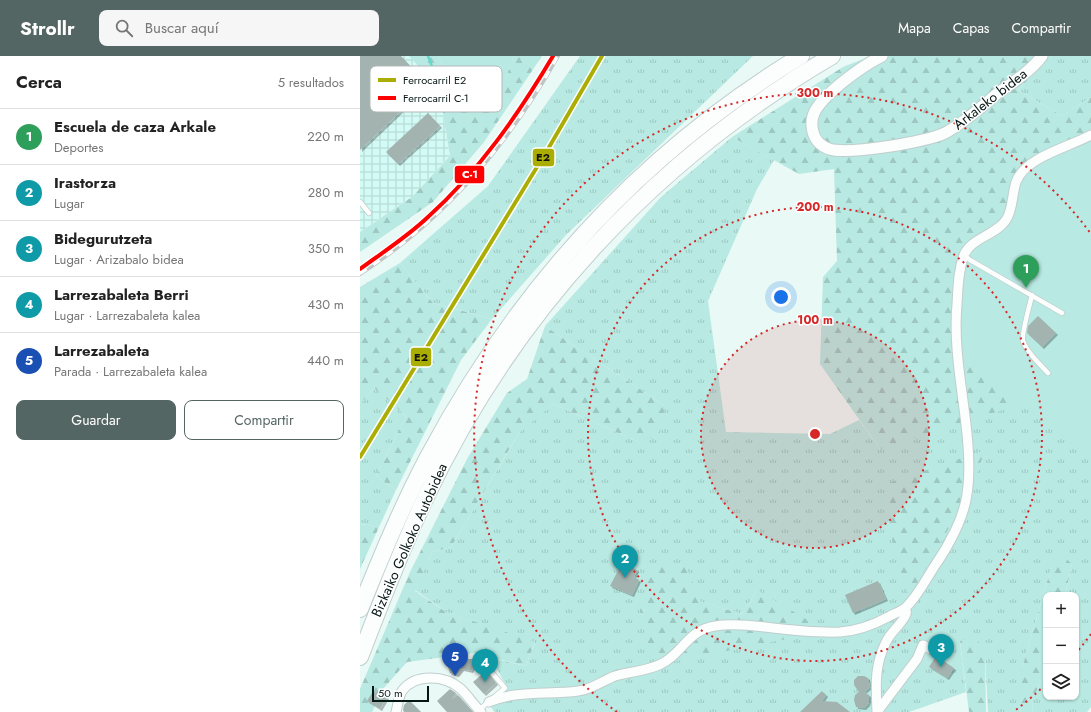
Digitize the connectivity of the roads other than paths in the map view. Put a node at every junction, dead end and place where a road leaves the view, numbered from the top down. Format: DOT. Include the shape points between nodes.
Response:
graph roads {
  1 [pos="801,56"];
  2 [pos="832,56"];
  3 [pos="882,56"];
  4 [pos="1042,56"];
  5 [pos="1091,135"];
  6 [pos="360,202"];
  7 [pos="369,213"];
  8 [pos="964,255"];
  9 [pos="1032,295"];
  10 [pos="1062,312"];
  11 [pos="1048,374"];
  12 [pos="905,608"];
  13 [pos="360,609"];
  14 [pos="934,651"];
  15 [pos="360,657"];
  16 [pos="493,674"];
  17 [pos="489,702"];
  18 [pos="480,711"];
  19 [pos="396,712"];
  20 [pos="877,712"];
  1 -- 13 [label="highway, Bizkaiko Golkoko Autobidea" via="717,114 649,169 613,202 530,297 471,382 427,459"];
  2 -- 15 [label="highway, Bizkaiko Golkoko Autobidea" via="720,131 669,173 628,210 556,290 482,393 444,461 409,533"];
  3 -- 4 [label="street, Arkaleko bidea" via="846,80 815,112 812,119 813,134 822,145 829,149 846,151 909,143 944,133 1038,62"];
  5 -- 8 [label="street" via="1044,156 1022,172 1017,180 1007,220 973,245"];
  6 -- 7 [label="lane"];
  8 -- 9 [label="lane"];
  8 -- 12 [label="street" via="959,279 956,330 968,449 967,494 958,523 941,557"];
  9 -- 10 [label="lane"];
  9 -- 11 [label="lane" via="1022,340"];
  12 -- 17 [label="street" via="874,624 840,632 718,625 705,628 690,637 682,648 658,665 615,676 581,691 518,695"];
  12 -- 20 [label="street" via="906,615 891,633 880,657 876,673"];
  14 -- 20 [label="street" via="924,645"];
  16 -- 17 [label="lane" via="505,688"];
  17 -- 18 [label="lane"];
  18 -- 19 [label="street" via="454,684 431,678 418,680 406,687"];
}
